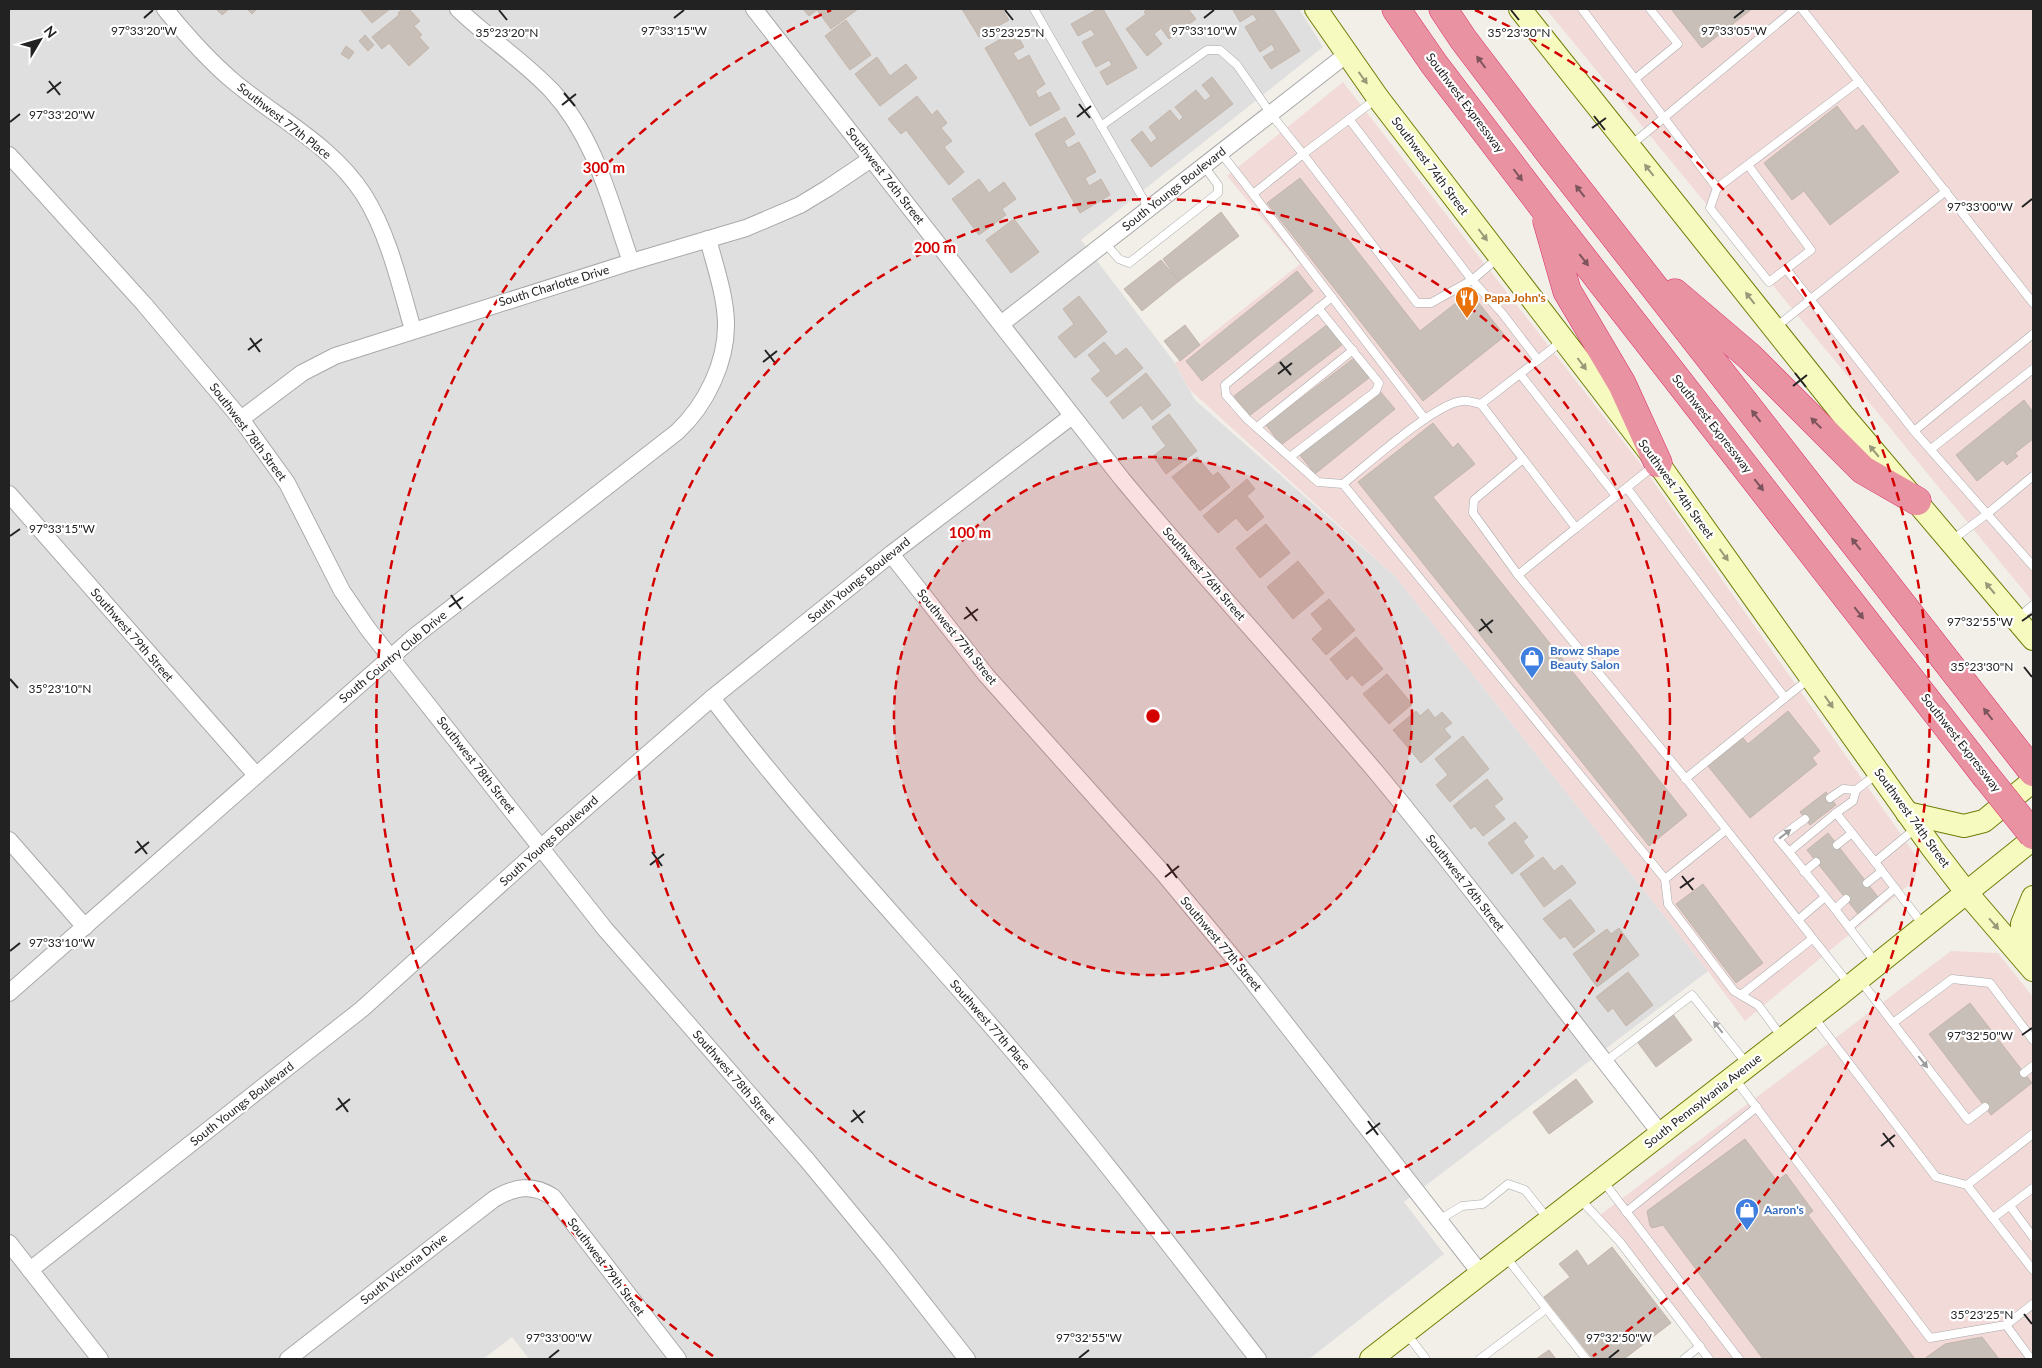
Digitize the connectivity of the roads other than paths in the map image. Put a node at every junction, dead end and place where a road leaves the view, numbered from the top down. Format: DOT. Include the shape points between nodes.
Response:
graph roads {
  1 [pos="165,9"];
  2 [pos="458,9"];
  3 [pos="754,9"];
  4 [pos="1034,9"];
  5 [pos="1316,9"];
  6 [pos="1396,9"];
  7 [pos="1443,9"];
  8 [pos="1650,9"];
  9 [pos="1794,9"];
  10 [pos="1802,9"];
  11 [pos="1585,10"];
  12 [pos="1525,12"];
  13 [pos="1347,54"];
  14 [pos="1635,78"];
  15 [pos="1860,82"];
  16 [pos="1378,98"];
  17 [pos="1271,114"];
  18 [pos="1665,118"];
  19 [pos="1349,120"];
  20 [pos="1101,126"];
  21 [pos="1630,146"];
  22 [pos="1222,152"];
  23 [pos="1303,154"];
  24 [pos="9,155"];
  25 [pos="871,159"];
  26 [pos="1748,165"];
  27 [pos="1204,166"];
  28 [pos="1718,188"];
  29 [pos="1946,191"];
  30 [pos="1253,194"];
  31 [pos="1543,207"];
  32 [pos="1148,209"];
  33 [pos="708,239"];
  34 [pos="1105,243"];
  35 [pos="1500,257"];
  36 [pos="1632,257"];
  37 [pos="631,262"];
  38 [pos="1787,270"];
  39 [pos="1472,280"];
  40 [pos="1332,297"];
  41 [pos="1810,299"];
  42 [pos="2033,303"];
  43 [pos="1318,308"];
  44 [pos="1001,324"];
  45 [pos="1774,328"];
  46 [pos="413,330"];
  47 [pos="2033,334"];
  48 [pos="1563,340"];
  49 [pos="1353,350"];
  50 [pos="1538,360"];
  51 [pos="2033,369"];
  52 [pos="1520,374"];
  53 [pos="1481,404"];
  54 [pos="1072,416"];
  55 [pos="241,419"];
  56 [pos="1425,419"];
  57 [pos="1257,427"];
  58 [pos="1914,430"];
  59 [pos="1931,449"];
  60 [pos="1290,457"];
  61 [pos="1523,459"];
  62 [pos="1658,463"];
  63 [pos="2032,481"];
  64 [pos="1343,484"];
  65 [pos="1627,488"];
  66 [pos="9,494"];
  67 [pos="1616,496"];
  68 [pos="1917,501"];
  69 [pos="1988,514"];
  70 [pos="1576,528"];
  71 [pos="1950,541"];
  72 [pos="891,554"];
  73 [pos="2033,566"];
  74 [pos="1518,575"];
  75 [pos="2025,612"];
  76 [pos="2033,639"];
  77 [pos="391,657"];
  78 [pos="1811,677"];
  79 [pos="712,698"];
  80 [pos="1785,698"];
  81 [pos="2026,762"];
  82 [pos="1879,773"];
  83 [pos="256,775"];
  84 [pos="1686,779"];
  85 [pos="2033,781"];
  86 [pos="1856,790"];
  87 [pos="1830,798"];
  88 [pos="1836,813"];
  89 [pos="1805,818"];
  90 [pos="1912,820"];
  91 [pos="1726,830"];
  92 [pos="1852,833"];
  93 [pos="2033,837"];
  94 [pos="9,840"];
  95 [pos="1837,845"];
  96 [pos="540,849"];
  97 [pos="1789,852"];
  98 [pos="1816,862"];
  99 [pos="1875,862"];
  100 [pos="1882,871"];
  101 [pos="1804,872"];
  102 [pos="1665,879"];
  103 [pos="1867,883"];
  104 [pos="1895,888"];
  105 [pos="1966,892"];
  106 [pos="1825,897"];
  107 [pos="2033,897"];
  108 [pos="1846,899"];
  109 [pos="1835,909"];
  110 [pos="1798,920"];
  111 [pos="1924,926"];
  112 [pos="85,927"];
  113 [pos="1849,927"];
  114 [pos="1812,938"];
  115 [pos="2028,963"];
  116 [pos="1877,964"];
  117 [pos="1855,982"];
  118 [pos="9,993"];
  119 [pos="1741,995"];
  120 [pos="1813,1016"];
  121 [pos="1893,1023"];
  122 [pos="1783,1039"];
  123 [pos="2033,1040"];
  124 [pos="1605,1062"];
  125 [pos="2033,1066"];
  126 [pos="1741,1071"];
  127 [pos="2024,1073"];
  128 [pos="1757,1107"];
  129 [pos="1985,1107"];
  130 [pos="1661,1134"];
  131 [pos="2033,1134"];
  132 [pos="1602,1180"];
  133 [pos="1967,1186"];
  134 [pos="525,1188"];
  135 [pos="2033,1188"];
  136 [pos="1579,1198"];
  137 [pos="2010,1206"];
  138 [pos="1626,1212"];
  139 [pos="1993,1218"];
  140 [pos="1439,1220"];
  141 [pos="1549,1221"];
  142 [pos="2033,1237"];
  143 [pos="9,1243"];
  144 [pos="1504,1256"];
  145 [pos="30,1270"];
  146 [pos="2033,1270"];
  147 [pos="1481,1274"];
  148 [pos="2033,1304"];
  149 [pos="1546,1309"];
  150 [pos="2006,1325"];
  151 [pos="1406,1332"];
  152 [pos="1700,1346"];
  153 [pos="100,1359"];
  154 [pos="288,1359"];
  155 [pos="678,1359"];
  156 [pos="968,1359"];
  157 [pos="1258,1359"];
  158 [pos="1371,1359"];
  159 [pos="1426,1359"];
  160 [pos="1480,1359"];
  161 [pos="1586,1359"];
  162 [pos="1684,1359"];
  163 [pos="1709,1359"];
  164 [pos="1739,1359"];
  165 [pos="2031,1359"];
  1 -- 46 [label="street, Southwest 77th Place" via="215,65 316,144 353,180 372,210 383,236"];
  2 -- 37 [label="street" via="541,80 574,119 600,170"];
  3 -- 25 [label="street, Southwest 76th Street"];
  4 -- 20 [label="lane"];
  5 -- 13 [label="main road, Southwest 74th Street"];
  6 -- 31 [label="highway, Southwest Expressway, one-way"];
  36 -- 7 [label="highway, one-way"];
  8 -- 14 [label="lane" via="1678,44"];
  9 -- 18 [label="lane"];
  10 -- 15 [label="lane"];
  11 -- 14 [label="lane"];
  12 -- 21 [label="main road"];
  13 -- 16 [label="main road, Southwest 74th Street, one-way"];
  13 -- 17 [label="street, South Youngs Boulevard"];
  14 -- 18 [label="lane"];
  15 -- 26 [label="lane"];
  15 -- 29 [label="lane"];
  16 -- 19 [label="lane"];
  16 -- 35 [label="main road, Southwest 74th Street, one-way"];
  17 -- 20 [label="lane" via="1237,65 1220,50 1206,50"];
  17 -- 22 [label="street, South Youngs Boulevard"];
  17 -- 23 [label="lane"];
  18 -- 21 [label="lane"];
  18 -- 28 [label="lane"];
  19 -- 23 [label="lane"];
  19 -- 39 [label="lane"];
  20 -- 32 [label="lane"];
  45 -- 21 [label="main road, one-way"];
  22 -- 27 [label="street, South Youngs Boulevard"];
  22 -- 30 [label="lane"];
  23 -- 30 [label="lane"];
  23 -- 39 [label="lane" via="1417,303 1431,303"];
  24 -- 55 [label="street, Southwest 78th Street" via="150,311"];
  25 -- 33 [label="street, South Charlotte Drive" via="781,214"];
  25 -- 44 [label="street, Southwest 76th Street"];
  26 -- 28 [label="lane"];
  26 -- 38 [label="lane" via="1811,250"];
  27 -- 32 [label="street, South Youngs Boulevard"];
  27 -- 34 [label="lane" via="1218,185 1218,193 1129,263 1119,259"];
  28 -- 38 [label="lane" via="1710,208 1769,282"];
  29 -- 41 [label="lane"];
  29 -- 42 [label="lane"];
  30 -- 40 [label="lane"];
  31 -- 62 [label="highway" via="1567,291 1622,384"];
  31 -- 93 [label="highway, Southwest Expressway, one-way, bridge"];
  32 -- 34 [label="street, South Youngs Boulevard"];
  33 -- 37 [label="street, South Charlotte Drive"];
  33 -- 77 [label="street, South Country Club Drive" via="722,290 726,323 716,373 699,408 678,432"];
  34 -- 44 [label="street, South Youngs Boulevard"];
  35 -- 39 [label="lane"];
  35 -- 48 [label="main road, Southwest 74th Street"];
  68 -- 36 [label="highway, one-way" via="1863,470 1750,357"];
  81 -- 36 [label="highway, one-way"];
  37 -- 46 [label="street, South Charlotte Drive"];
  38 -- 41 [label="lane"];
  39 -- 50 [label="lane"];
  40 -- 43 [label="lane"];
  40 -- 56 [label="lane"];
  41 -- 45 [label="lane"];
  41 -- 58 [label="lane"];
  43 -- 49 [label="lane"];
  43 -- 57 [label="lane" via="1225,384 1226,395"];
  44 -- 54 [label="street, Southwest 76th Street"];
  68 -- 45 [label="main road, one-way"];
  46 -- 55 [label="street, South Charlotte Drive" via="316,365 281,387"];
  47 -- 58 [label="lane"];
  48 -- 50 [label="lane"];
  48 -- 62 [label="main road, Southwest 74th Street, one-way"];
  49 -- 57 [label="lane"];
  49 -- 60 [label="lane" via="1379,383 1376,390"];
  50 -- 52 [label="lane"];
  51 -- 59 [label="lane"];
  52 -- 53 [label="lane"];
  52 -- 67 [label="lane"];
  53 -- 56 [label="lane" via="1462,401"];
  53 -- 61 [label="lane"];
  54 -- 72 [label="street, South Youngs Boulevard"];
  54 -- 124 [label="street, Southwest 76th Street" via="1182,551 1416,821"];
  55 -- 77 [label="street, Southwest 78th Street" via="287,483 342,591"];
  56 -- 64 [label="lane"];
  57 -- 60 [label="lane"];
  58 -- 59 [label="lane"];
  59 -- 69 [label="lane"];
  60 -- 64 [label="lane" via="1318,482"];
  61 -- 70 [label="lane"];
  61 -- 74 [label="lane" via="1474,500 1472,513"];
  62 -- 65 [label="lane"];
  62 -- 78 [label="main road, Southwest 74th Street, one-way"];
  63 -- 69 [label="lane"];
  64 -- 102 [label="lane"];
  65 -- 67 [label="lane"];
  65 -- 80 [label="lane"];
  66 -- 83 [label="street, Southwest 79th Street"];
  67 -- 70 [label="lane"];
  68 -- 71 [label="main road"];
  69 -- 71 [label="lane"];
  69 -- 73 [label="lane"];
  70 -- 74 [label="lane"];
  75 -- 71 [label="main road, one-way"];
  72 -- 79 [label="street, South Youngs Boulevard"];
  72 -- 140 [label="street, Southwest 77th Street" via="992,682 1151,860 1250,978"];
  74 -- 84 [label="lane"];
  75 -- 76 [label="main road"];
  77 -- 83 [label="street, South Country Club Drive"];
  77 -- 96 [label="street, Southwest 78th Street"];
  78 -- 80 [label="lane"];
  78 -- 82 [label="main road, Southwest 74th Street, one-way"];
  79 -- 96 [label="street, South Youngs Boulevard"];
  79 -- 157 [label="street, Southwest 77th Place" via="804,814 1013,1051"];
  80 -- 84 [label="lane"];
  82 -- 86 [label="lane"];
  82 -- 90 [label="main road, Southwest 74th Street"];
  83 -- 112 [label="street, South Country Club Drive"];
  84 -- 91 [label="lane"];
  85 -- 90 [label="main road" via="1984,821 1964,826"];
  86 -- 87 [label="lane" via="1843,789"];
  86 -- 88 [label="lane" via="1852,801"];
  88 -- 92 [label="lane"];
  88 -- 97 [label="lane"];
  97 -- 89 [label="lane, one-way" via="1778,839"];
  90 -- 99 [label="lane"];
  90 -- 105 [label="main road, Southwest 74th Street"];
  91 -- 102 [label="lane"];
  91 -- 110 [label="lane"];
  92 -- 95 [label="lane"];
  92 -- 99 [label="lane"];
  93 -- 105 [label="main road, South Pennsylvania Avenue"];
  94 -- 112 [label="street"];
  96 -- 145 [label="street, South Youngs Boulevard" via="336,1031"];
  96 -- 156 [label="street, Southwest 78th Street" via="605,929 852,1214"];
  97 -- 101 [label="lane"];
  98 -- 101 [label="lane"];
  99 -- 100 [label="lane"];
  100 -- 103 [label="lane"];
  100 -- 104 [label="lane"];
  101 -- 106 [label="lane"];
  102 -- 119 [label="lane" via="1668,904 1734,991"];
  104 -- 111 [label="lane"];
  104 -- 113 [label="lane"];
  105 -- 111 [label="main road, South Pennsylvania Avenue"];
  105 -- 115 [label="main road, Southwest 74th Street, one-way"];
  106 -- 109 [label="lane"];
  106 -- 110 [label="lane"];
  107 -- 115 [label="main road" via="2022,924"];
  108 -- 109 [label="lane"];
  109 -- 113 [label="lane"];
  110 -- 114 [label="lane"];
  111 -- 116 [label="main road, South Pennsylvania Avenue"];
  112 -- 118 [label="street, South Country Club Drive"];
  113 -- 116 [label="lane"];
  114 -- 117 [label="lane"];
  114 -- 119 [label="lane"];
  116 -- 117 [label="main road, South Pennsylvania Avenue"];
  117 -- 120 [label="main road, South Pennsylvania Avenue"];
  117 -- 121 [label="lane"];
  119 -- 122 [label="lane" via="1758,1005"];
  120 -- 122 [label="main road, South Pennsylvania Avenue"];
  120 -- 133 [label="lane" via="1936,1177"];
  121 -- 123 [label="lane" via="1952,979 1990,983"];
  121 -- 129 [label="lane, one-way" via="1968,1120"];
  122 -- 126 [label="main road, South Pennsylvania Avenue"];
  126 -- 124 [label="lane, one-way" via="1692,995"];
  124 -- 130 [label="street, Southwest 76th Street"];
  125 -- 127 [label="lane"];
  126 -- 128 [label="lane"];
  126 -- 130 [label="main road, South Pennsylvania Avenue"];
  128 -- 138 [label="lane"];
  128 -- 150 [label="lane" via="1930,1338"];
  130 -- 132 [label="main road, South Pennsylvania Avenue"];
  131 -- 133 [label="lane"];
  132 -- 136 [label="main road, South Pennsylvania Avenue"];
  132 -- 138 [label="lane"];
  133 -- 139 [label="lane"];
  134 -- 154 [label="street, South Victoria Drive" via="512,1190 484,1206"];
  134 -- 155 [label="street, Southwest 79th Street" via="553,1197"];
  135 -- 137 [label="lane"];
  136 -- 141 [label="main road, South Pennsylvania Avenue"];
  136 -- 152 [label="lane" via="1620,1242"];
  137 -- 139 [label="lane"];
  137 -- 142 [label="lane"];
  138 -- 164 [label="lane"];
  139 -- 146 [label="lane"];
  140 -- 141 [label="lane" via="1462,1206 1483,1204 1508,1184 1525,1190"];
  140 -- 147 [label="street, Southwest 77th Street"];
  141 -- 144 [label="main road, South Pennsylvania Avenue"];
  143 -- 145 [label="street"];
  144 -- 147 [label="main road, South Pennsylvania Avenue"];
  144 -- 149 [label="lane"];
  145 -- 153 [label="street"];
  147 -- 151 [label="main road, South Pennsylvania Avenue"];
  148 -- 150 [label="lane"];
  149 -- 160 [label="lane"];
  149 -- 161 [label="lane"];
  150 -- 165 [label="lane"];
  151 -- 158 [label="main road, South Pennsylvania Avenue"];
  151 -- 159 [label="lane"];
  152 -- 162 [label="lane"];
  152 -- 163 [label="lane"];
}
